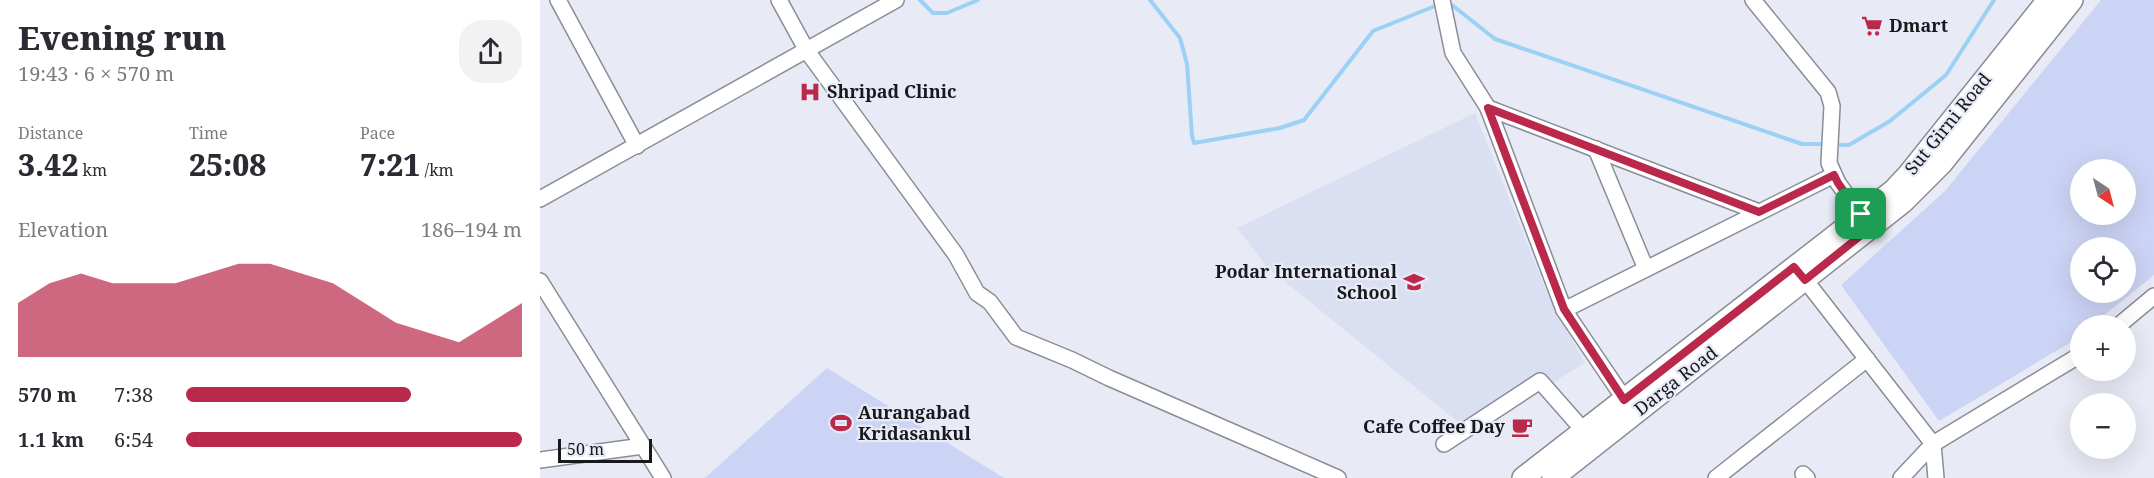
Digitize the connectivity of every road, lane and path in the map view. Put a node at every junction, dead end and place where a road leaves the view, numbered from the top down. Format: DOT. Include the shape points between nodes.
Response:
graph roads {
  1 [pos="558,0"];
  2 [pos="779,0"];
  3 [pos="1442,0"];
  4 [pos="1753,0"];
  5 [pos="2048,0"];
  6 [pos="2072,0"];
  7 [pos="894,1"];
  8 [pos="807,51"];
  9 [pos="1488,108"];
  10 [pos="637,146"];
  11 [pos="1596,149"];
  12 [pos="1832,169"];
  13 [pos="540,199"];
  14 [pos="1759,212"];
  15 [pos="1866,221"];
  16 [pos="1646,268"];
  17 [pos="1800,273"];
  18 [pos="540,281"];
  19 [pos="2154,296"];
  20 [pos="1564,309"];
  21 [pos="2131,315"];
  22 [pos="1867,359"];
  23 [pos="2070,361"];
  24 [pos="1624,400"];
  25 [pos="1584,431"];
  26 [pos="1444,444"];
  27 [pos="1934,444"];
  28 [pos="643,446"];
  29 [pos="540,460"];
  30 [pos="663,478"];
  31 [pos="1338,478"];
  32 [pos="1522,478"];
  33 [pos="1553,478"];
  34 [pos="1716,478"];
  35 [pos="1901,478"];
  36 [pos="1935,478"];
  1 -- 10 [label="street"];
  2 -- 8 [label="street"];
  3 -- 9 [label="street" via="1453,53"];
  4 -- 12 [label="street" via="1828,92 1832,106"];
  5 -- 15 [label="main road, Sut Girni Road" via="1908,175"];
  6 -- 15 [label="main road, Darga Road" via="1942,163 1903,202"];
  7 -- 8 [label="street"];
  8 -- 10 [label="street"];
  8 -- 31 [label="street" via="956,255 977,293 990,302 1016,337"];
  9 -- 11 [label="street"];
  9 -- 20 [label="street"];
  10 -- 13 [label="street"];
  11 -- 14 [label="street"];
  11 -- 16 [label="street"];
  12 -- 14 [label="street"];
  12 -- 15 [label="street"];
  14 -- 16 [label="street"];
  15 -- 17 [label="main road, Darga Road"];
  16 -- 20 [label="street"];
  17 -- 22 [label="street"];
  17 -- 24 [label="main road"];
  17 -- 33 [label="main road, Darga Road"];
  18 -- 28 [label="street"];
  19 -- 21 [label="street"];
  20 -- 24 [label="street"];
  22 -- 27 [label="street"];
  22 -- 34 [label="street"];
  23 -- 27 [label="street"];
  24 -- 25 [label="main road"];
  25 -- 26 [label="street" via="1540,381"];
  25 -- 32 [label="main road"];
  27 -- 35 [label="street"];
  27 -- 36 [label="street"];
  28 -- 29 [label="street"];
  28 -- 30 [label="street"];
}
